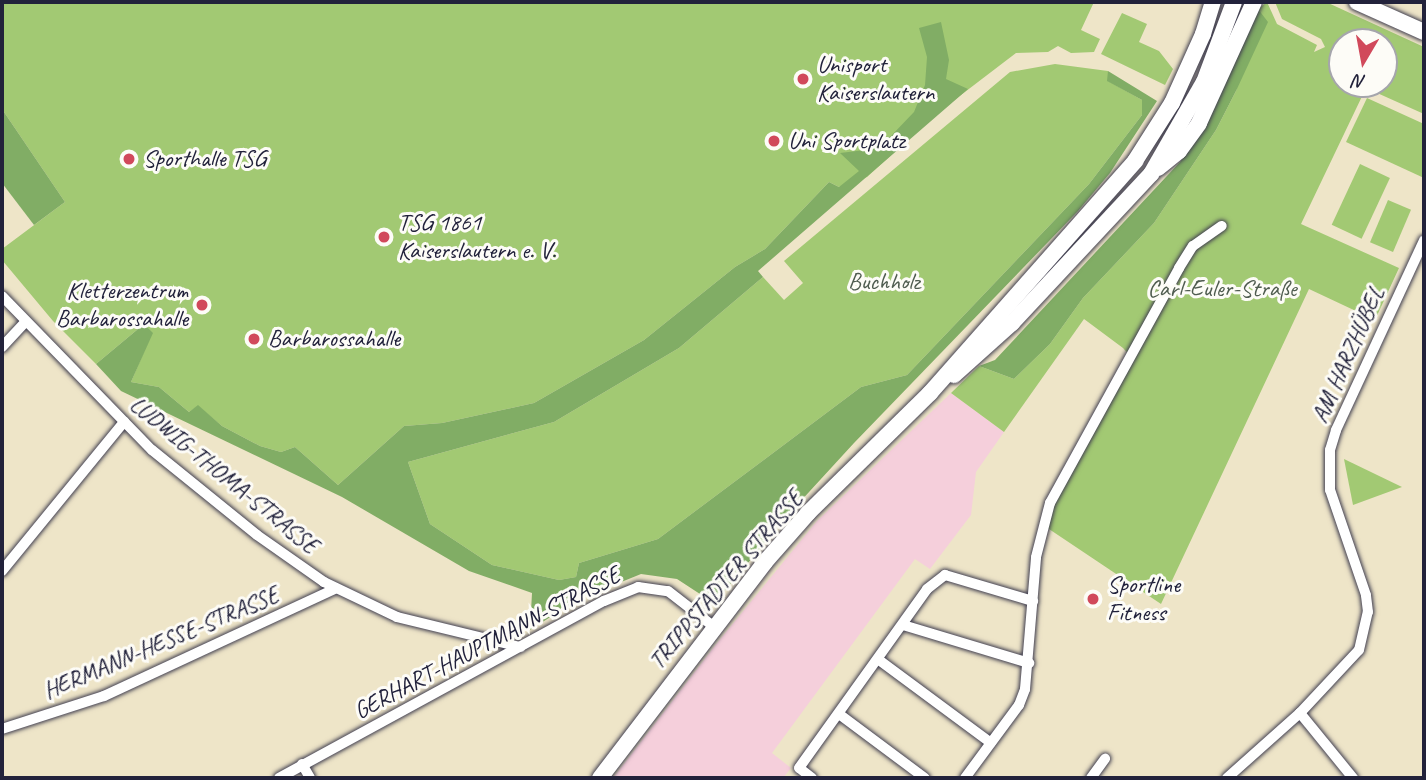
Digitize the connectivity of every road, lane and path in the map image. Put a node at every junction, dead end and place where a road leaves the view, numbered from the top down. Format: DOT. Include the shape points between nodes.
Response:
graph roads {
  1 [pos="1213,2"];
  2 [pos="1234,2"];
  3 [pos="1254,2"];
  4 [pos="1357,2"];
  5 [pos="1424,32"];
  6 [pos="1151,174"];
  7 [pos="1222,226"];
  8 [pos="1424,240"];
  9 [pos="2,296"];
  10 [pos="24,322"];
  11 [pos="2,347"];
  12 [pos="930,393"];
  13 [pos="124,422"];
  14 [pos="2,571"];
  15 [pos="334,589"];
  16 [pos="1032,601"];
  17 [pos="903,625"];
  18 [pos="713,626"];
  19 [pos="520,647"];
  20 [pos="879,660"];
  21 [pos="1030,663"];
  22 [pos="1300,713"];
  23 [pos="839,714"];
  24 [pos="2,729"];
  25 [pos="991,743"];
  26 [pos="1105,759"];
  27 [pos="302,764"];
  28 [pos="279,778"];
  29 [pos="310,778"];
  30 [pos="600,778"];
  31 [pos="812,778"];
  32 [pos="925,778"];
  33 [pos="965,778"];
  34 [pos="1091,778"];
  35 [pos="1227,778"];
  36 [pos="1353,778"];
  1 -- 12 [label="main road, TRIPPSTADTER STRASSE" via="1172,103 1135,161"];
  2 -- 6 [label="main road, TRIPPSTADTER STRASSE" via="1204,82"];
  3 -- 6 [label="main road" via="1199,123 1179,151"];
  4 -- 5 [label="main road"];
  6 -- 12 [label="main road, TRIPPSTADTER STRASSE" via="1012,323"];
  7 -- 16 [label="street" via="1193,246 1179,268 1050,503 1036,557"];
  8 -- 22 [label="street, AM HARZHÜBEL" via="1330,450 1330,490 1366,595 1366,630 1359,650"];
  9 -- 10 [label="street, LUDWIG-THOMA-STRASSE"];
  10 -- 11 [label="street"];
  10 -- 13 [label="street, LUDWIG-THOMA-STRASSE"];
  12 -- 18 [label="main road, TRIPPSTADTER STRASSE" via="808,513"];
  13 -- 14 [label="street"];
  13 -- 15 [label="street, LUDWIG-THOMA-STRASSE" via="257,535"];
  15 -- 19 [label="street, LUDWIG-THOMA-STRASSE" via="397,617"];
  15 -- 24 [label="street, HERMANN-HESSE-STRASSE" via="104,696"];
  16 -- 17 [label="street" via="945,575 927,589"];
  16 -- 21 [label="street"];
  17 -- 20 [label="street"];
  17 -- 21 [label="street"];
  18 -- 19 [label="street, GERHART-HAUPTMANN-STRASSE" via="668,591 638,587"];
  18 -- 30 [label="main road, TRIPPSTADTER STRASSE"];
  19 -- 27 [label="street, GERHART-HAUPTMANN-STRASSE"];
  20 -- 23 [label="street"];
  20 -- 25 [label="street"];
  21 -- 25 [label="street" via="1019,705"];
  22 -- 35 [label="street, AM HARZHÜBEL"];
  22 -- 36 [label="street"];
  23 -- 31 [label="street" via="799,768"];
  23 -- 32 [label="street"];
  25 -- 33 [label="street"];
  26 -- 34 [label="street"];
  27 -- 28 [label="street, GERHART-HAUPTMANN-STRASSE"];
  27 -- 29 [label="street"];
}
